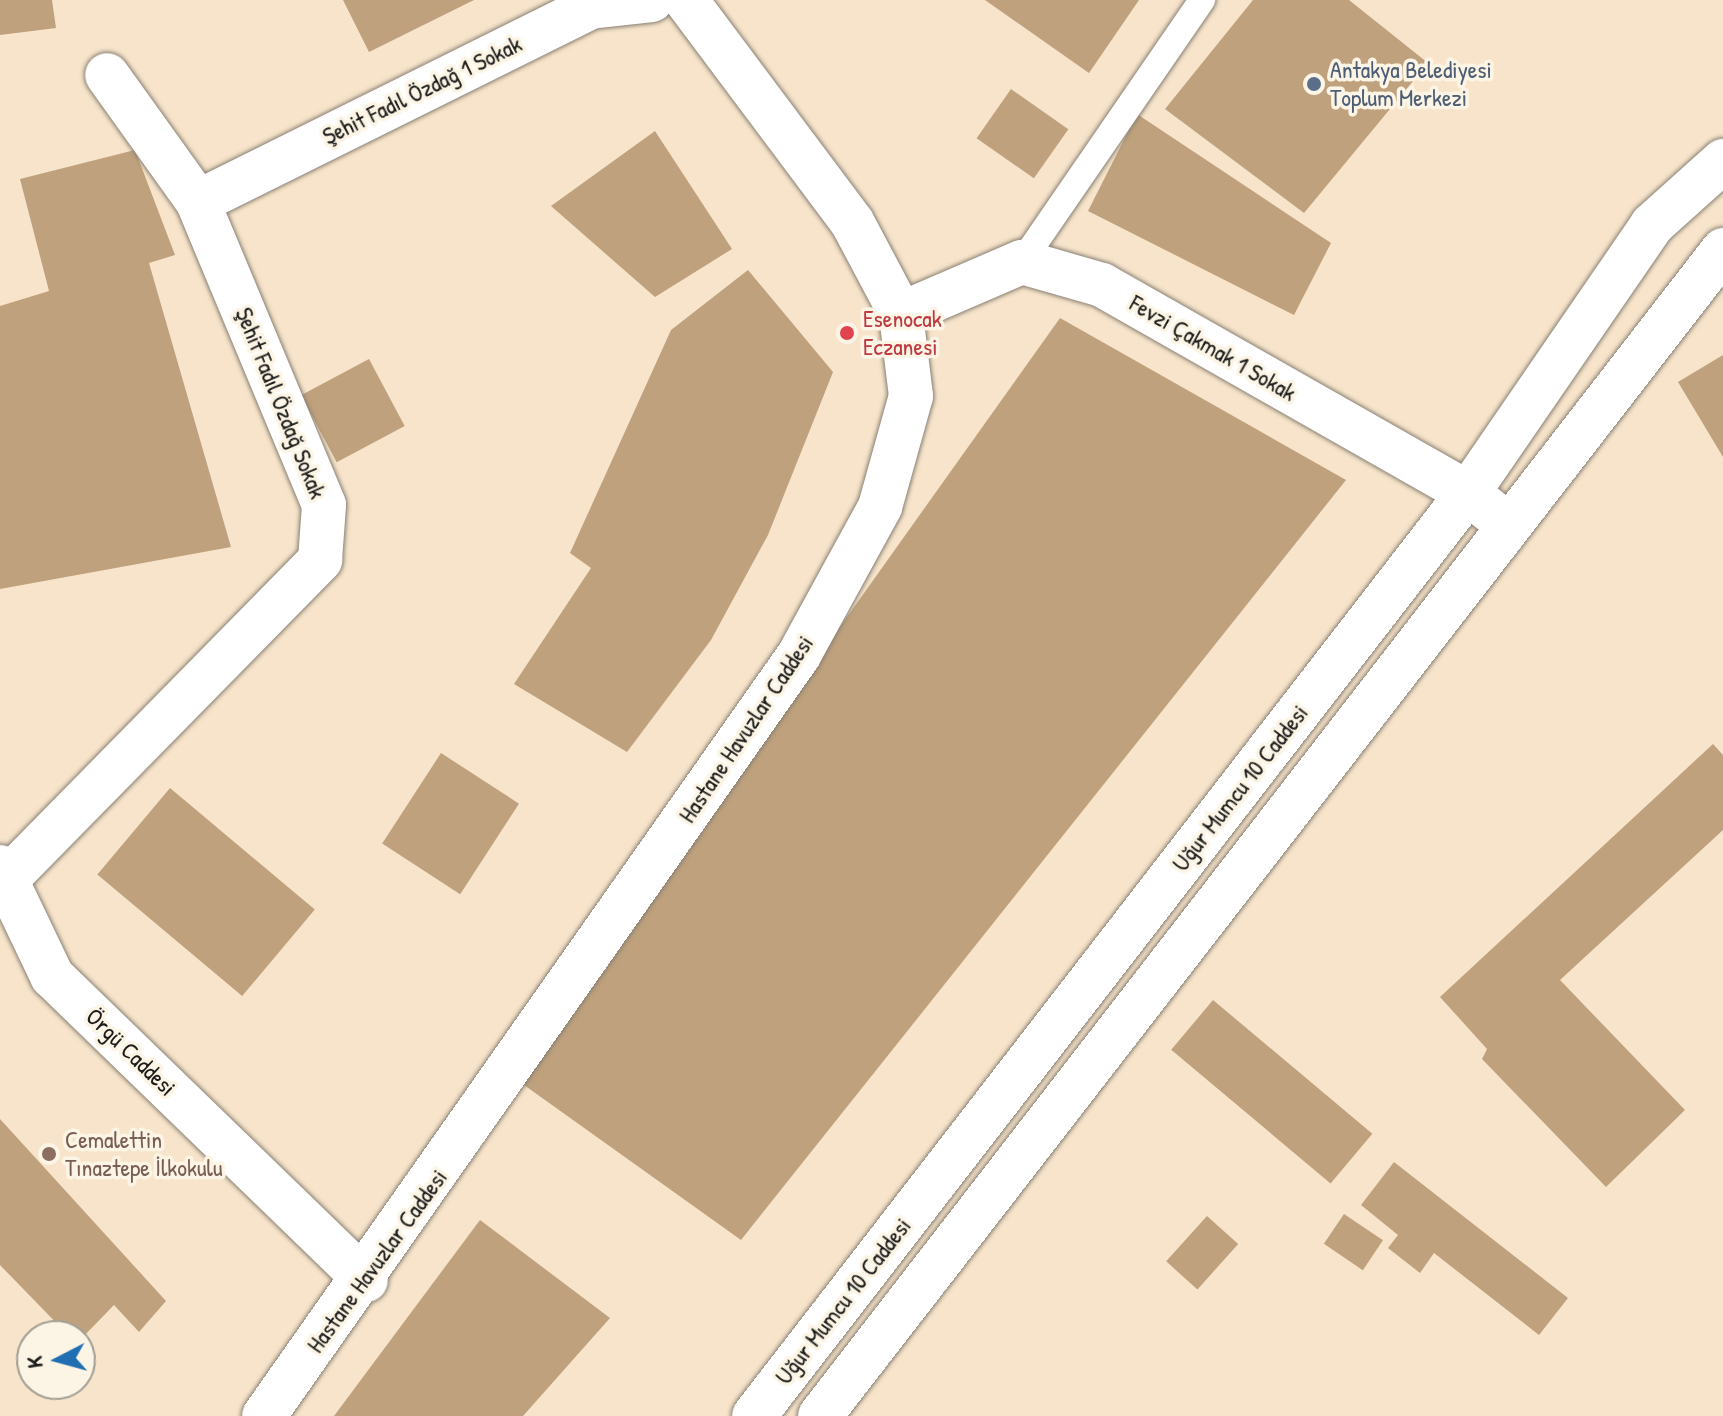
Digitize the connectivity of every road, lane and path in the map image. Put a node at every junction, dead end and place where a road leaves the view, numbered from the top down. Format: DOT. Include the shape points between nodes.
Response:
graph roads {
  1 [pos="652,0"];
  2 [pos="686,0"];
  3 [pos="1202,0"];
  4 [pos="588,3"];
  5 [pos="107,75"];
  6 [pos="1723,161"];
  7 [pos="198,202"];
  8 [pos="1723,250"];
  9 [pos="1022,262"];
  10 [pos="901,314"];
  11 [pos="1468,493"];
  12 [pos="1507,524"];
  13 [pos="2,878"];
  14 [pos="366,1280"];
  15 [pos="264,1416"];
  16 [pos="754,1416"];
  17 [pos="820,1416"];
  1 -- 4 [label="street, Şehit Fadıl Özdağ 1 Sokak"];
  2 -- 10 [label="street, Hastane Havuzlar Caddesi" via="852,222"];
  3 -- 9 [label="lane"];
  4 -- 7 [label="street, Şehit Fadıl Özdağ 1 Sokak"];
  5 -- 7 [label="street, Şehit Fadıl Özdağ Sokak"];
  6 -- 11 [label="street, Uğur Mumcu 10 Caddesi" via="1652,225"];
  7 -- 13 [label="street, Şehit Fadıl Özdağ Sokak" via="324,505 320,560"];
  8 -- 12 [label="street, Uğur Mumcu 10 Caddesi"];
  9 -- 10 [label="street"];
  9 -- 11 [label="street, Fevzi Çakmak 1 Sokak" via="1102,285"];
  10 -- 14 [label="street, Hastane Havuzlar Caddesi" via="911,396 880,507 799,655"];
  11 -- 12 [label="street, Fevzi Çakmak 1 Sokak"];
  11 -- 16 [label="street, Uğur Mumcu 10 Caddesi"];
  12 -- 17 [label="street, Uğur Mumcu 10 Caddesi"];
  13 -- 14 [label="street, Örgü Caddesi" via="52,976"];
  14 -- 15 [label="street, Hastane Havuzlar Caddesi"];
}
